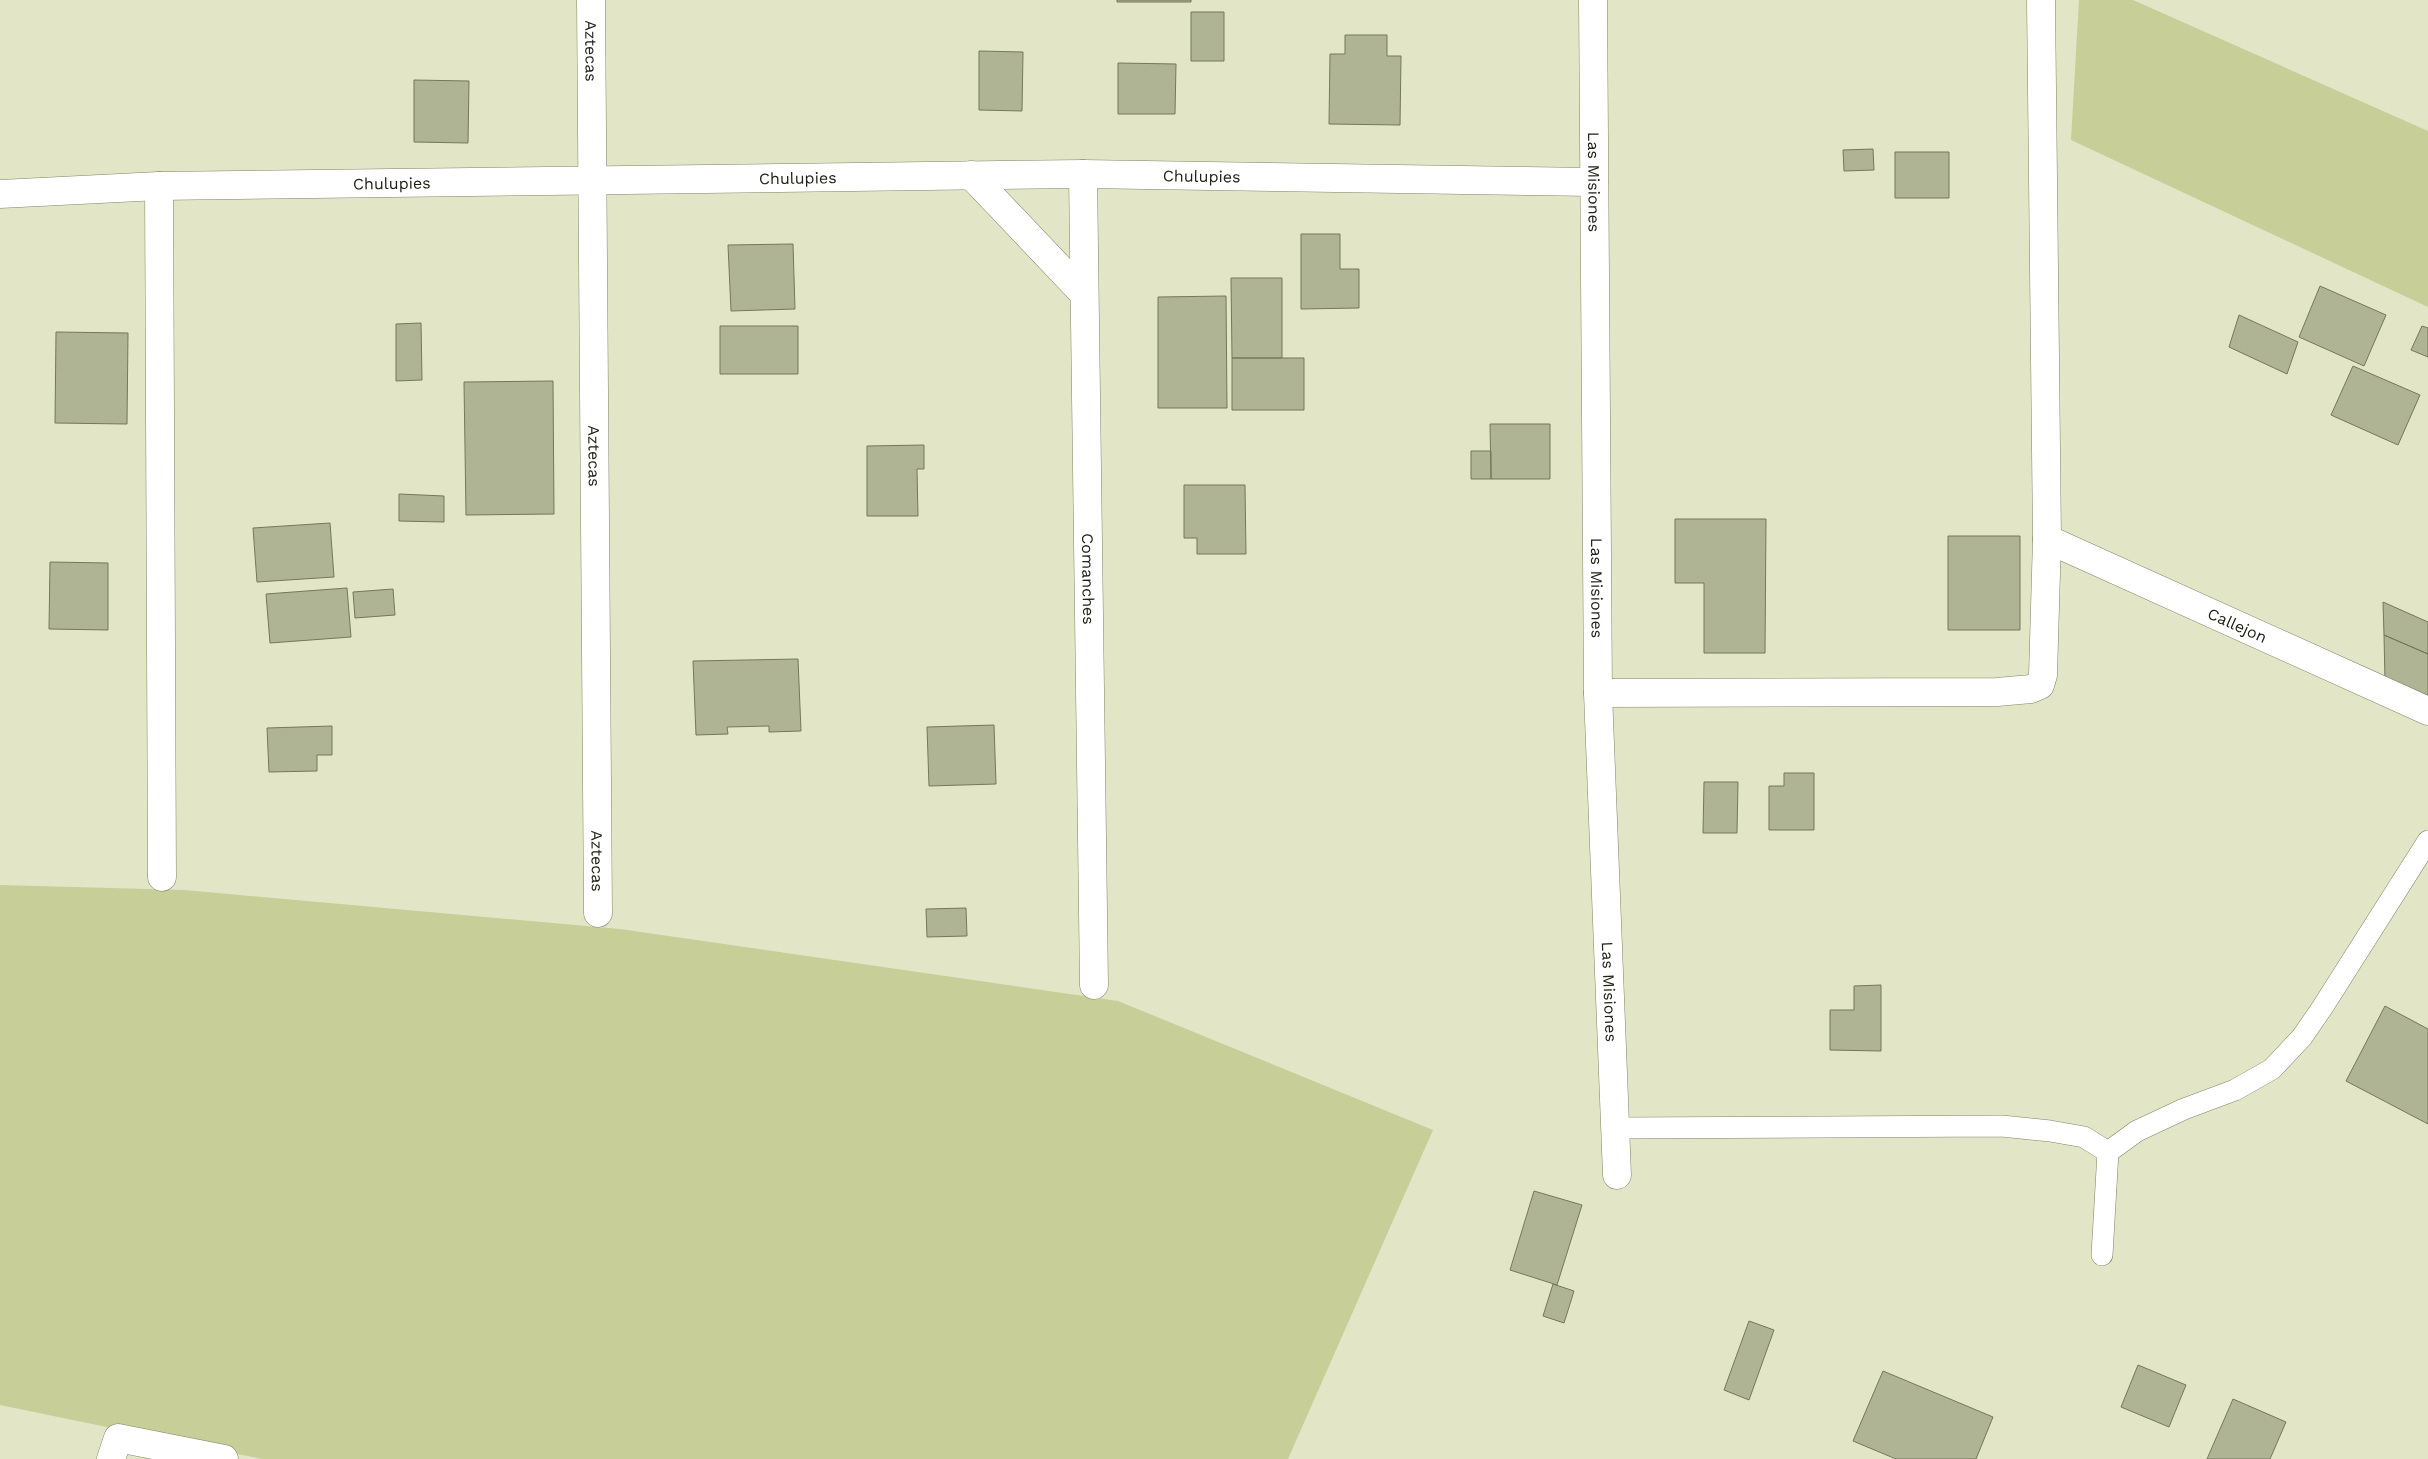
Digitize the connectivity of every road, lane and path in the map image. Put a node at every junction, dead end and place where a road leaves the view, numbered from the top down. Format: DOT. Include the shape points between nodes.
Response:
graph roads {
  1 [pos="591,0"];
  2 [pos="1594,0"];
  3 [pos="2041,0"];
  4 [pos="1083,174"];
  5 [pos="971,175"];
  6 [pos="592,180"];
  7 [pos="1594,182"];
  8 [pos="160,186"];
  9 [pos="0,194"];
  10 [pos="1084,294"];
  11 [pos="2047,539"];
  12 [pos="1598,693"];
  13 [pos="2428,711"];
  14 [pos="2428,841"];
  15 [pos="162,877"];
  16 [pos="598,913"];
  17 [pos="1094,984"];
  18 [pos="1617,1128"];
  19 [pos="2108,1152"];
  20 [pos="1617,1175"];
  21 [pos="2102,1256"];
  22 [pos="111,1459"];
  23 [pos="224,1459"];
  1 -- 6 [label="street, Aztecas"];
  2 -- 7 [label="street, Las Misiones"];
  3 -- 11 [label="street"];
  4 -- 5 [label="street, Chulupies"];
  4 -- 7 [label="street, Chulupies"];
  4 -- 10 [label="street, Comanches"];
  5 -- 6 [label="street, Chulupies"];
  5 -- 10 [label="street"];
  6 -- 8 [label="street, Chulupies"];
  6 -- 16 [label="street, Aztecas"];
  7 -- 12 [label="street, Las Misiones"];
  8 -- 9 [label="street, Chulupies"];
  8 -- 15 [label="street"];
  10 -- 17 [label="street, Comanches"];
  11 -- 12 [label="street" via="2043,675 2040,685 2031,689 1997,692"];
  11 -- 13 [label="street, Callejon"];
  12 -- 18 [label="street, Las Misiones"];
  14 -- 19 [label="lane" via="2322,1008 2302,1037 2272,1069 2235,1090 2137,1131"];
  18 -- 19 [label="lane" via="2002,1126 2084,1137"];
  18 -- 20 [label="street, Las Misiones"];
  19 -- 21 [label="lane"];
  22 -- 23 [label="street" via="118,1438"];
}
